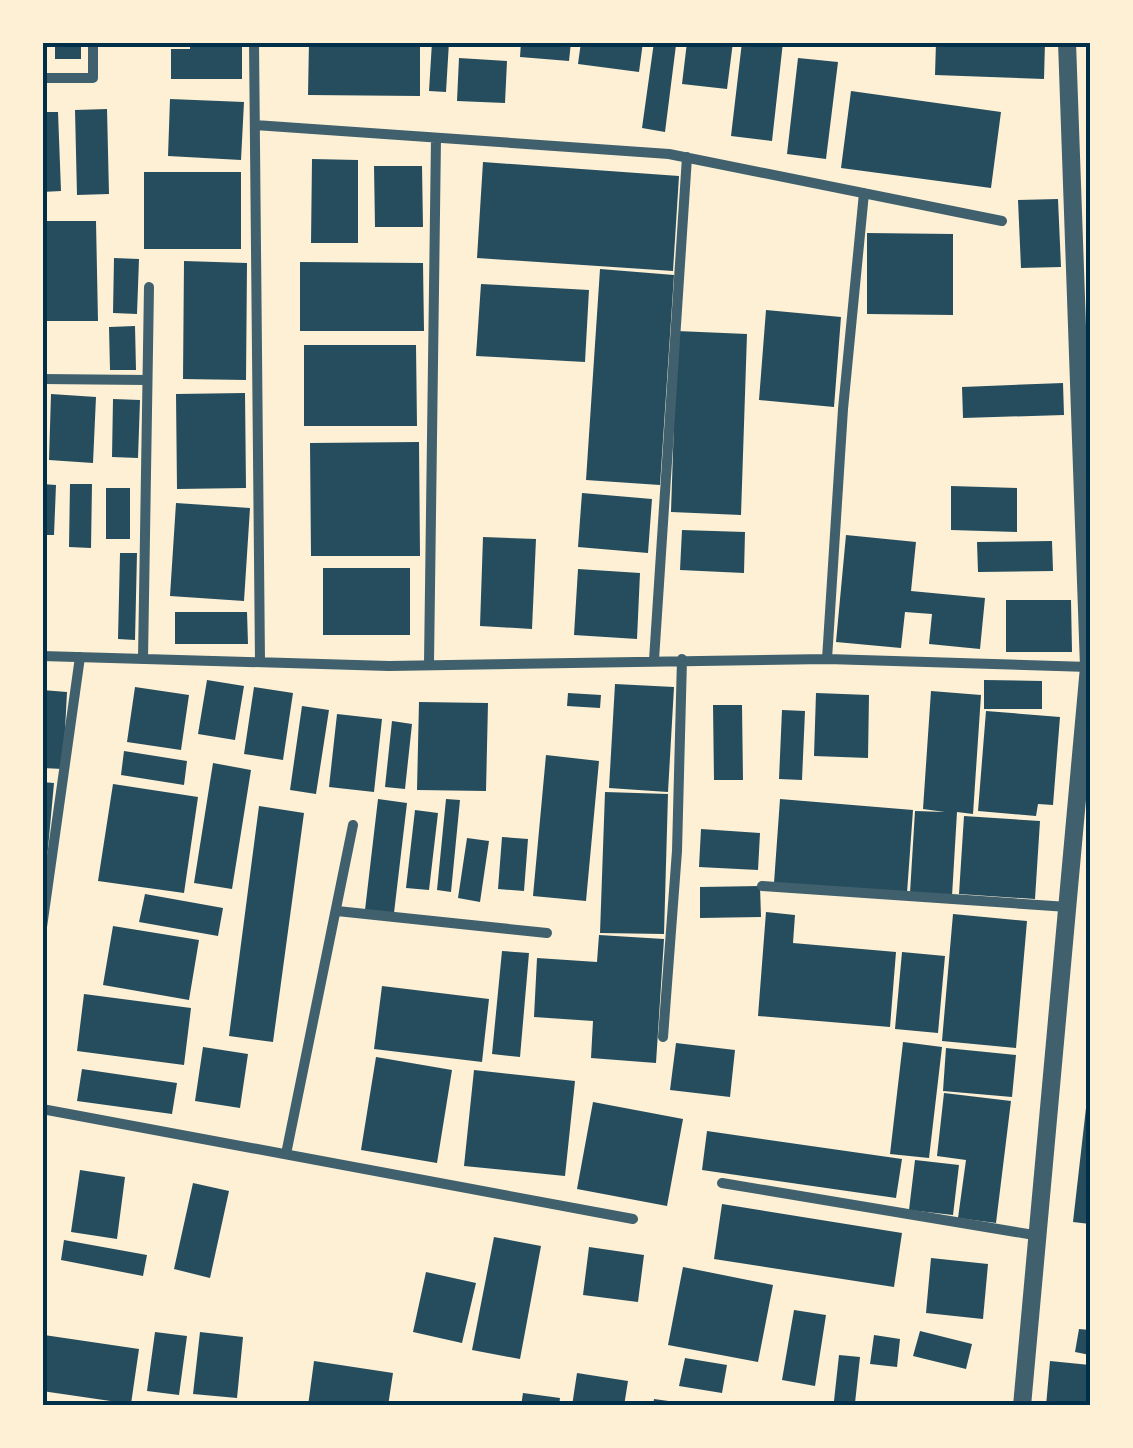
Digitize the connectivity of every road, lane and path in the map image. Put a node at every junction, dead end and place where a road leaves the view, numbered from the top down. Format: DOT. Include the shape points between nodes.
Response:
graph roads {
  1 [pos="93,42"];
  2 [pos="254,42"];
  3 [pos="1067,42"];
  4 [pos="42,78"];
  5 [pos="255,125"];
  6 [pos="436,138"];
  7 [pos="687,157"];
  8 [pos="864,192"];
  9 [pos="1002,221"];
  10 [pos="149,287"];
  11 [pos="42,379"];
  12 [pos="147,380"];
  13 [pos="42,656"];
  14 [pos="80,657"];
  15 [pos="143,659"];
  16 [pos="682,659"];
  17 [pos="827,659"];
  18 [pos="654,660"];
  19 [pos="260,662"];
  20 [pos="429,664"];
  21 [pos="1090,667"];
  22 [pos="354,825"];
  23 [pos="762,886"];
  24 [pos="1068,907"];
  25 [pos="338,910"];
  26 [pos="42,927"];
  27 [pos="546,932"];
  28 [pos="664,1037"];
  29 [pos="42,1109"];
  30 [pos="286,1154"];
  31 [pos="722,1183"];
  32 [pos="633,1218"];
  33 [pos="1041,1236"];
  34 [pos="1022,1406"];
  1 -- 4 [label="street" via="93,78"];
  2 -- 5 [label="street"];
  3 -- 21 [label="street"];
  5 -- 6 [label="street"];
  5 -- 19 [label="street"];
  6 -- 7 [label="street"];
  6 -- 20 [label="street"];
  7 -- 8 [label="street"];
  7 -- 18 [label="street"];
  8 -- 9 [label="street"];
  8 -- 17 [label="street"];
  10 -- 12 [label="street"];
  11 -- 12 [label="street"];
  12 -- 15 [label="street"];
  13 -- 14 [label="street"];
  14 -- 15 [label="street"];
  14 -- 26 [label="street"];
  15 -- 19 [label="street"];
  16 -- 17 [label="street"];
  16 -- 18 [label="street"];
  16 -- 28 [label="street"];
  17 -- 21 [label="street"];
  18 -- 20 [label="street"];
  19 -- 20 [label="street"];
  21 -- 24 [label="street"];
  22 -- 25 [label="street"];
  23 -- 24 [label="street"];
  24 -- 33 [label="street"];
  25 -- 27 [label="street"];
  25 -- 30 [label="street"];
  29 -- 30 [label="street"];
  30 -- 32 [label="street"];
  31 -- 33 [label="street"];
  33 -- 34 [label="street"];
}
